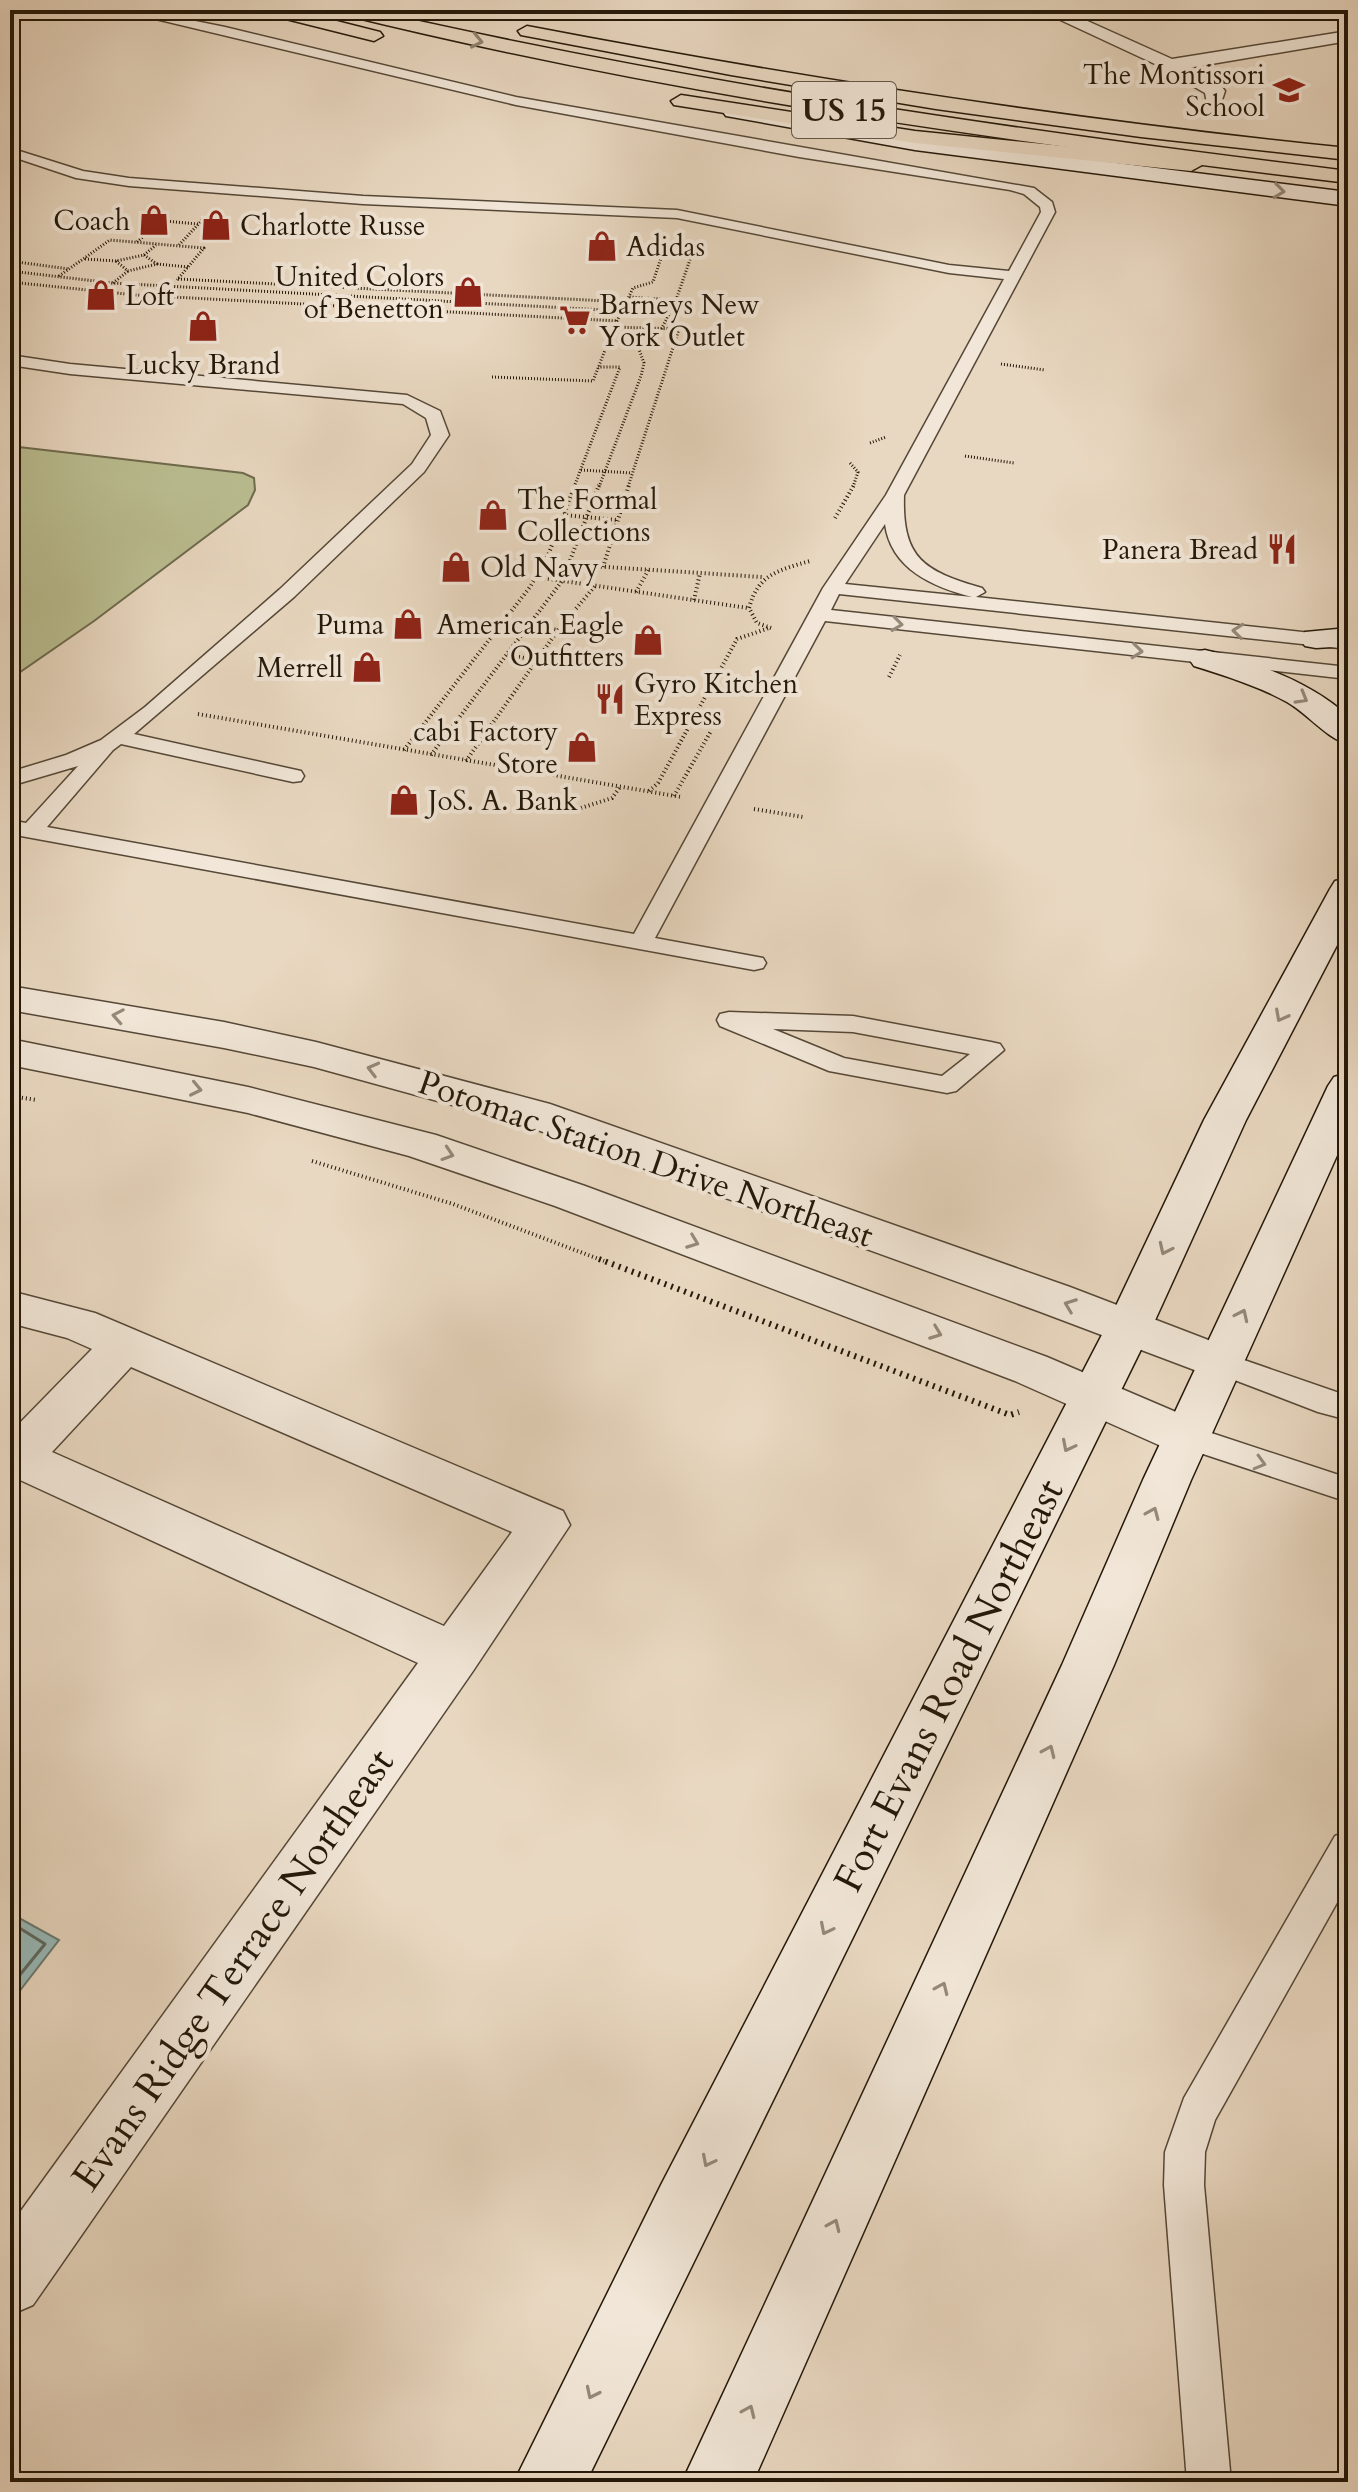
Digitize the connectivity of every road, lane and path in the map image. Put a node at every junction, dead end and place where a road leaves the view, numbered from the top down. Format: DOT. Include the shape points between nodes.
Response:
graph roads {
  1 [pos="124,10"];
  2 [pos="272,10"];
  3 [pos="347,10"];
  4 [pos="1048,10"];
  5 [pos="1348,36"];
  6 [pos="404,43"];
  7 [pos="447,53"];
  8 [pos="489,62"];
  9 [pos="1170,65"];
  10 [pos="1214,99"];
  11 [pos="674,100"];
  12 [pos="10,152"];
  13 [pos="1348,154"];
  14 [pos="1348,161"];
  15 [pos="1348,178"];
  16 [pos="1348,199"];
  17 [pos="174,212"];
  18 [pos="673,214"];
  19 [pos="163,221"];
  20 [pos="719,222"];
  21 [pos="198,224"];
  22 [pos="136,242"];
  23 [pos="156,244"];
  24 [pos="144,255"];
  25 [pos="84,259"];
  26 [pos="10,261"];
  27 [pos="116,261"];
  28 [pos="157,264"];
  29 [pos="188,267"];
  30 [pos="70,269"];
  31 [pos="10,271"];
  32 [pos="128,271"];
  33 [pos="1013,276"];
  34 [pos="59,277"];
  35 [pos="178,279"];
  36 [pos="10,282"];
  37 [pos="112,283"];
  38 [pos="172,287"];
  39 [pos="627,300"];
  40 [pos="676,300"];
  41 [pos="622,311"];
  42 [pos="618,321"];
  43 [pos="614,327"];
  44 [pos="661,328"];
  45 [pos="10,360"];
  46 [pos="996,364"];
  47 [pos="598,367"];
  48 [pos="1045,370"];
  49 [pos="492,377"];
  50 [pos="965,456"];
  51 [pos="850,463"];
  52 [pos="1014,463"];
  53 [pos="581,470"];
  54 [pos="603,472"];
  55 [pos="632,473"];
  56 [pos="895,495"];
  57 [pos="563,515"];
  58 [pos="587,517"];
  59 [pos="617,520"];
  60 [pos="832,523"];
  61 [pos="817,549"];
  62 [pos="544,563"];
  63 [pos="569,565"];
  64 [pos="603,567"];
  65 [pos="649,569"];
  66 [pos="700,573"];
  67 [pos="536,577"];
  68 [pos="762,577"];
  69 [pos="562,581"];
  70 [pos="595,586"];
  71 [pos="833,588"];
  72 [pos="636,592"];
  73 [pos="694,600"];
  74 [pos="749,608"];
  75 [pos="1037,609"];
  76 [pos="820,615"];
  77 [pos="503,621"];
  78 [pos="527,626"];
  79 [pos="558,630"];
  80 [pos="1348,637"];
  81 [pos="1316,639"];
  82 [pos="1348,643"];
  83 [pos="506,655"];
  84 [pos="900,655"];
  85 [pos="1205,659"];
  86 [pos="537,660"];
  87 [pos="1348,673"];
  88 [pos="889,677"];
  89 [pos="152,711"];
  90 [pos="1348,734"];
  91 [pos="113,740"];
  92 [pos="404,750"];
  93 [pos="431,755"];
  94 [pos="466,761"];
  95 [pos="293,776"];
  96 [pos="10,779"];
  97 [pos="620,787"];
  98 [pos="649,792"];
  99 [pos="682,797"];
  100 [pos="581,808"];
  101 [pos="745,808"];
  102 [pos="803,817"];
  103 [pos="20,829"];
  104 [pos="1348,889"];
  105 [pos="641,942"];
  106 [pos="754,963"];
  107 [pos="10,998"];
  108 [pos="10,1052"];
  109 [pos="978,1062"];
  110 [pos="1348,1086"];
  111 [pos="10,1096"];
  112 [pos="40,1101"];
  113 [pos="304,1158"];
  114 [pos="10,1307"];
  115 [pos="1129,1327"];
  116 [pos="124,1345"];
  117 [pos="1221,1363"];
  118 [pos="1093,1398"];
  119 [pos="1348,1408"];
  120 [pos="1019,1412"];
  121 [pos="1187,1437"];
  122 [pos="12,1458"];
  123 [pos="1348,1490"];
  124 [pos="454,1655"];
  125 [pos="1348,1848"];
  126 [pos="10,2282"];
  127 [pos="549,2482"];
  128 [pos="717,2482"];
  129 [pos="1209,2482"];
  1 -- 33 [label="lane" via="516,101 1012,186 1041,199 1048,212"];
  2 -- 6 [label="highway"];
  3 -- 15 [label="highway, US 15, one-way" via="543,55 825,107"];
  4 -- 9 [label="street"];
  5 -- 9 [label="street"];
  7 -- 8 [label="highway"];
  9 -- 10 [label="street" via="1215,91"];
  11 -- 15 [label="highway" via="1010,148"];
  11 -- 16 [label="street, one-way" via="915,144"];
  12 -- 18 [label="lane" via="81,175 129,182 363,200"];
  13 -- 14 [label="highway, US 15" via="868,93 519,30 662,64 897,105"];
  17 -- 19 [label="path"];
  18 -- 20 [label="lane"];
  18 -- 39 [label="path" via="653,282 633,288"];
  19 -- 21 [label="path"];
  19 -- 22 [label="path"];
  20 -- 33 [label="lane" via="949,269"];
  20 -- 40 [label="path" via="706,230 693,250"];
  22 -- 23 [label="path"];
  22 -- 25 [label="path" via="110,240"];
  23 -- 24 [label="path"];
  23 -- 29 [label="path" via="204,248"];
  24 -- 27 [label="path"];
  24 -- 28 [label="path"];
  25 -- 27 [label="path"];
  25 -- 30 [label="path"];
  26 -- 30 [label="path"];
  27 -- 32 [label="path"];
  28 -- 29 [label="path"];
  28 -- 32 [label="path"];
  29 -- 35 [label="path"];
  30 -- 34 [label="path"];
  31 -- 34 [label="path"];
  32 -- 37 [label="path"];
  33 -- 56 [label="lane"];
  34 -- 37 [label="path"];
  35 -- 38 [label="path"];
  35 -- 39 [label="path"];
  36 -- 42 [label="path" via="136,295"];
  37 -- 38 [label="path"];
  38 -- 41 [label="path"];
  39 -- 40 [label="path"];
  39 -- 41 [label="path"];
  40 -- 44 [label="path"];
  41 -- 42 [label="path"];
  42 -- 43 [label="path"];
  43 -- 44 [label="path"];
  43 -- 47 [label="path"];
  44 -- 54 [label="path" via="654,344 637,344 644,363 641,376"];
  44 -- 55 [label="path" via="679,329"];
  45 -- 89 [label="lane" via="357,393 407,400 434,415 440,435 418,468"];
  46 -- 48 [label="path"];
  47 -- 49 [label="path" via="593,381"];
  47 -- 53 [label="path" via="620,367"];
  50 -- 52 [label="path"];
  51 -- 60 [label="path" via="858,472"];
  53 -- 54 [label="path"];
  53 -- 57 [label="path"];
  54 -- 55 [label="path"];
  54 -- 58 [label="path"];
  55 -- 59 [label="path"];
  56 -- 71 [label="lane"];
  56 -- 75 [label="lane" via="895,533 905,554 923,571 948,584"];
  57 -- 58 [label="path"];
  57 -- 62 [label="path"];
  58 -- 59 [label="path"];
  58 -- 63 [label="path"];
  59 -- 64 [label="path"];
  61 -- 68 [label="path" via="810,561"];
  62 -- 63 [label="path"];
  62 -- 67 [label="path"];
  63 -- 64 [label="path"];
  63 -- 69 [label="path"];
  64 -- 65 [label="path"];
  65 -- 66 [label="path"];
  65 -- 72 [label="path"];
  66 -- 68 [label="path"];
  66 -- 73 [label="path"];
  67 -- 69 [label="path"];
  67 -- 77 [label="path"];
  68 -- 74 [label="path"];
  69 -- 70 [label="path"];
  69 -- 78 [label="path"];
  70 -- 72 [label="path"];
  70 -- 79 [label="path"];
  71 -- 75 [label="lane"];
  71 -- 76 [label="lane"];
  72 -- 73 [label="path"];
  73 -- 74 [label="path"];
  74 -- 98 [label="path" via="757,623 773,628 737,639"];
  81 -- 75 [label="lane, one-way"];
  76 -- 85 [label="lane, one-way"];
  76 -- 105 [label="lane"];
  77 -- 78 [label="path"];
  77 -- 92 [label="path"];
  78 -- 79 [label="path"];
  78 -- 83 [label="path"];
  79 -- 86 [label="path"];
  80 -- 81 [label="street"];
  81 -- 82 [label="lane"];
  83 -- 86 [label="path"];
  83 -- 93 [label="path"];
  84 -- 88 [label="path"];
  85 -- 87 [label="lane"];
  85 -- 90 [label="street, one-way" via="1299,696"];
  86 -- 94 [label="path"];
  89 -- 91 [label="lane"];
  89 -- 92 [label="path" via="184,711"];
  91 -- 95 [label="lane"];
  91 -- 96 [label="lane" via="74,760"];
  91 -- 103 [label="lane"];
  92 -- 93 [label="path"];
  93 -- 94 [label="path"];
  94 -- 97 [label="path"];
  97 -- 98 [label="path"];
  97 -- 100 [label="path" via="612,798"];
  98 -- 99 [label="path"];
  101 -- 102 [label="path"];
  103 -- 105 [label="lane"];
  104 -- 115 [label="street, Fort Evans Road Northeast, one-way" via="1225,1120"];
  105 -- 106 [label="lane"];
  115 -- 107 [label="street, Potomac Station Drive Northeast, one-way" via="535,1114 316,1055"];
  108 -- 118 [label="street, Potomac Station Drive Northeast, one-way" via="248,1100 421,1145 1031,1369"];
  109 -- 109 [label="lane" via="947,1085 838,1065 729,1020 853,1024"];
  117 -- 110 [label="street, one-way"];
  111 -- 112 [label="path"];
  113 -- 120 [label="path" via="453,1204 1010,1415"];
  114 -- 116 [label="street, Evans Ridge Terrace Northeast" via="79,1325"];
  115 -- 117 [label="street, Potomac Station Drive Northeast"];
  115 -- 118 [label="street, Fort Evans Road Northeast"];
  116 -- 122 [label="street"];
  116 -- 124 [label="street, Evans Ridge Terrace Northeast" via="545,1525"];
  117 -- 119 [label="lane"];
  117 -- 121 [label="street"];
  118 -- 121 [label="street, Potomac Station Drive Northeast"];
  118 -- 127 [label="street, Fort Evans Road Northeast, one-way"];
  121 -- 123 [label="lane, one-way"];
  128 -- 121 [label="street, one-way"];
  122 -- 124 [label="street"];
  124 -- 126 [label="street, Evans Ridge Terrace Northeast"];
  125 -- 129 [label="lane" via="1198,2112 1185,2152 1186,2233"];
}
